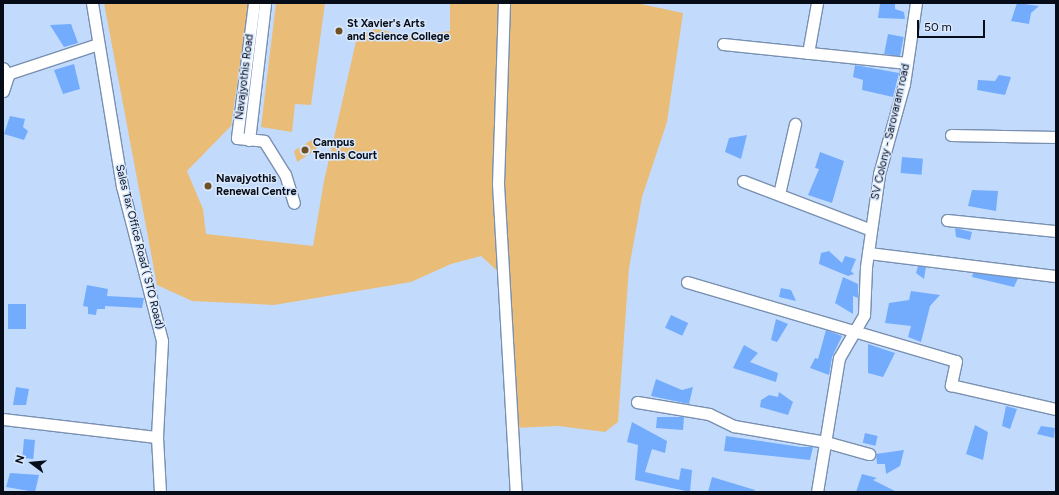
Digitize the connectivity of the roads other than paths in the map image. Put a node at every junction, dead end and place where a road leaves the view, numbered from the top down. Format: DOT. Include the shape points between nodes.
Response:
graph roads {
  1 [pos="92,3"];
  2 [pos="254,3"];
  3 [pos="265,3"];
  4 [pos="504,3"];
  5 [pos="817,3"];
  6 [pos="916,3"];
  7 [pos="98,44"];
  8 [pos="723,44"];
  9 [pos="808,53"];
  10 [pos="907,63"];
  11 [pos="5,71"];
  12 [pos="3,91"];
  13 [pos="796,124"];
  14 [pos="951,135"];
  15 [pos="1056,137"];
  16 [pos="249,140"];
  17 [pos="743,181"];
  18 [pos="778,194"];
  19 [pos="294,203"];
  20 [pos="947,220"];
  21 [pos="871,230"];
  22 [pos="1056,231"];
  23 [pos="868,253"];
  24 [pos="1056,276"];
  25 [pos="687,282"];
  26 [pos="854,332"];
  27 [pos="637,402"];
  28 [pos="1056,409"];
  29 [pos="3,419"];
  30 [pos="157,437"];
  31 [pos="826,442"];
  32 [pos="869,454"];
  33 [pos="160,492"];
  34 [pos="516,492"];
  35 [pos="817,492"];
  1 -- 7 [label="street, Sales Tax Office Road ( STO Road)"];
  2 -- 16 [label="street, Navajyothis Road" via="238,138"];
  3 -- 16 [label="street, Navajyothis Road"];
  4 -- 34 [label="street" via="498,184"];
  5 -- 9 [label="street"];
  6 -- 10 [label="street, SV Colony - Sarovaram road"];
  7 -- 11 [label="street"];
  7 -- 30 [label="street, Sales Tax Office Road ( STO Road)" via="122,186 162,340"];
  8 -- 9 [label="street"];
  9 -- 10 [label="street"];
  10 -- 21 [label="street, SV Colony - Sarovaram road" via="879,174"];
  11 -- 12 [label="street"];
  13 -- 18 [label="street"];
  14 -- 15 [label="street"];
  16 -- 19 [label="street" via="264,141 285,174"];
  17 -- 18 [label="street"];
  18 -- 21 [label="street"];
  20 -- 22 [label="street"];
  21 -- 23 [label="street, SV Colony - Sarovaram road"];
  23 -- 24 [label="street"];
  23 -- 26 [label="street, SV Colony - Sarovaram road" via="864,315"];
  25 -- 26 [label="street"];
  26 -- 28 [label="street" via="956,361 951,385"];
  26 -- 31 [label="street, SV Colony - Sarovaram road" via="839,358"];
  27 -- 31 [label="street" via="709,414 734,426"];
  29 -- 30 [label="street"];
  30 -- 33 [label="street, Sales Tax Office Road ( STO Road)"];
  31 -- 32 [label="street"];
  31 -- 35 [label="street, SV Colony - Sarovaram road"];
}
